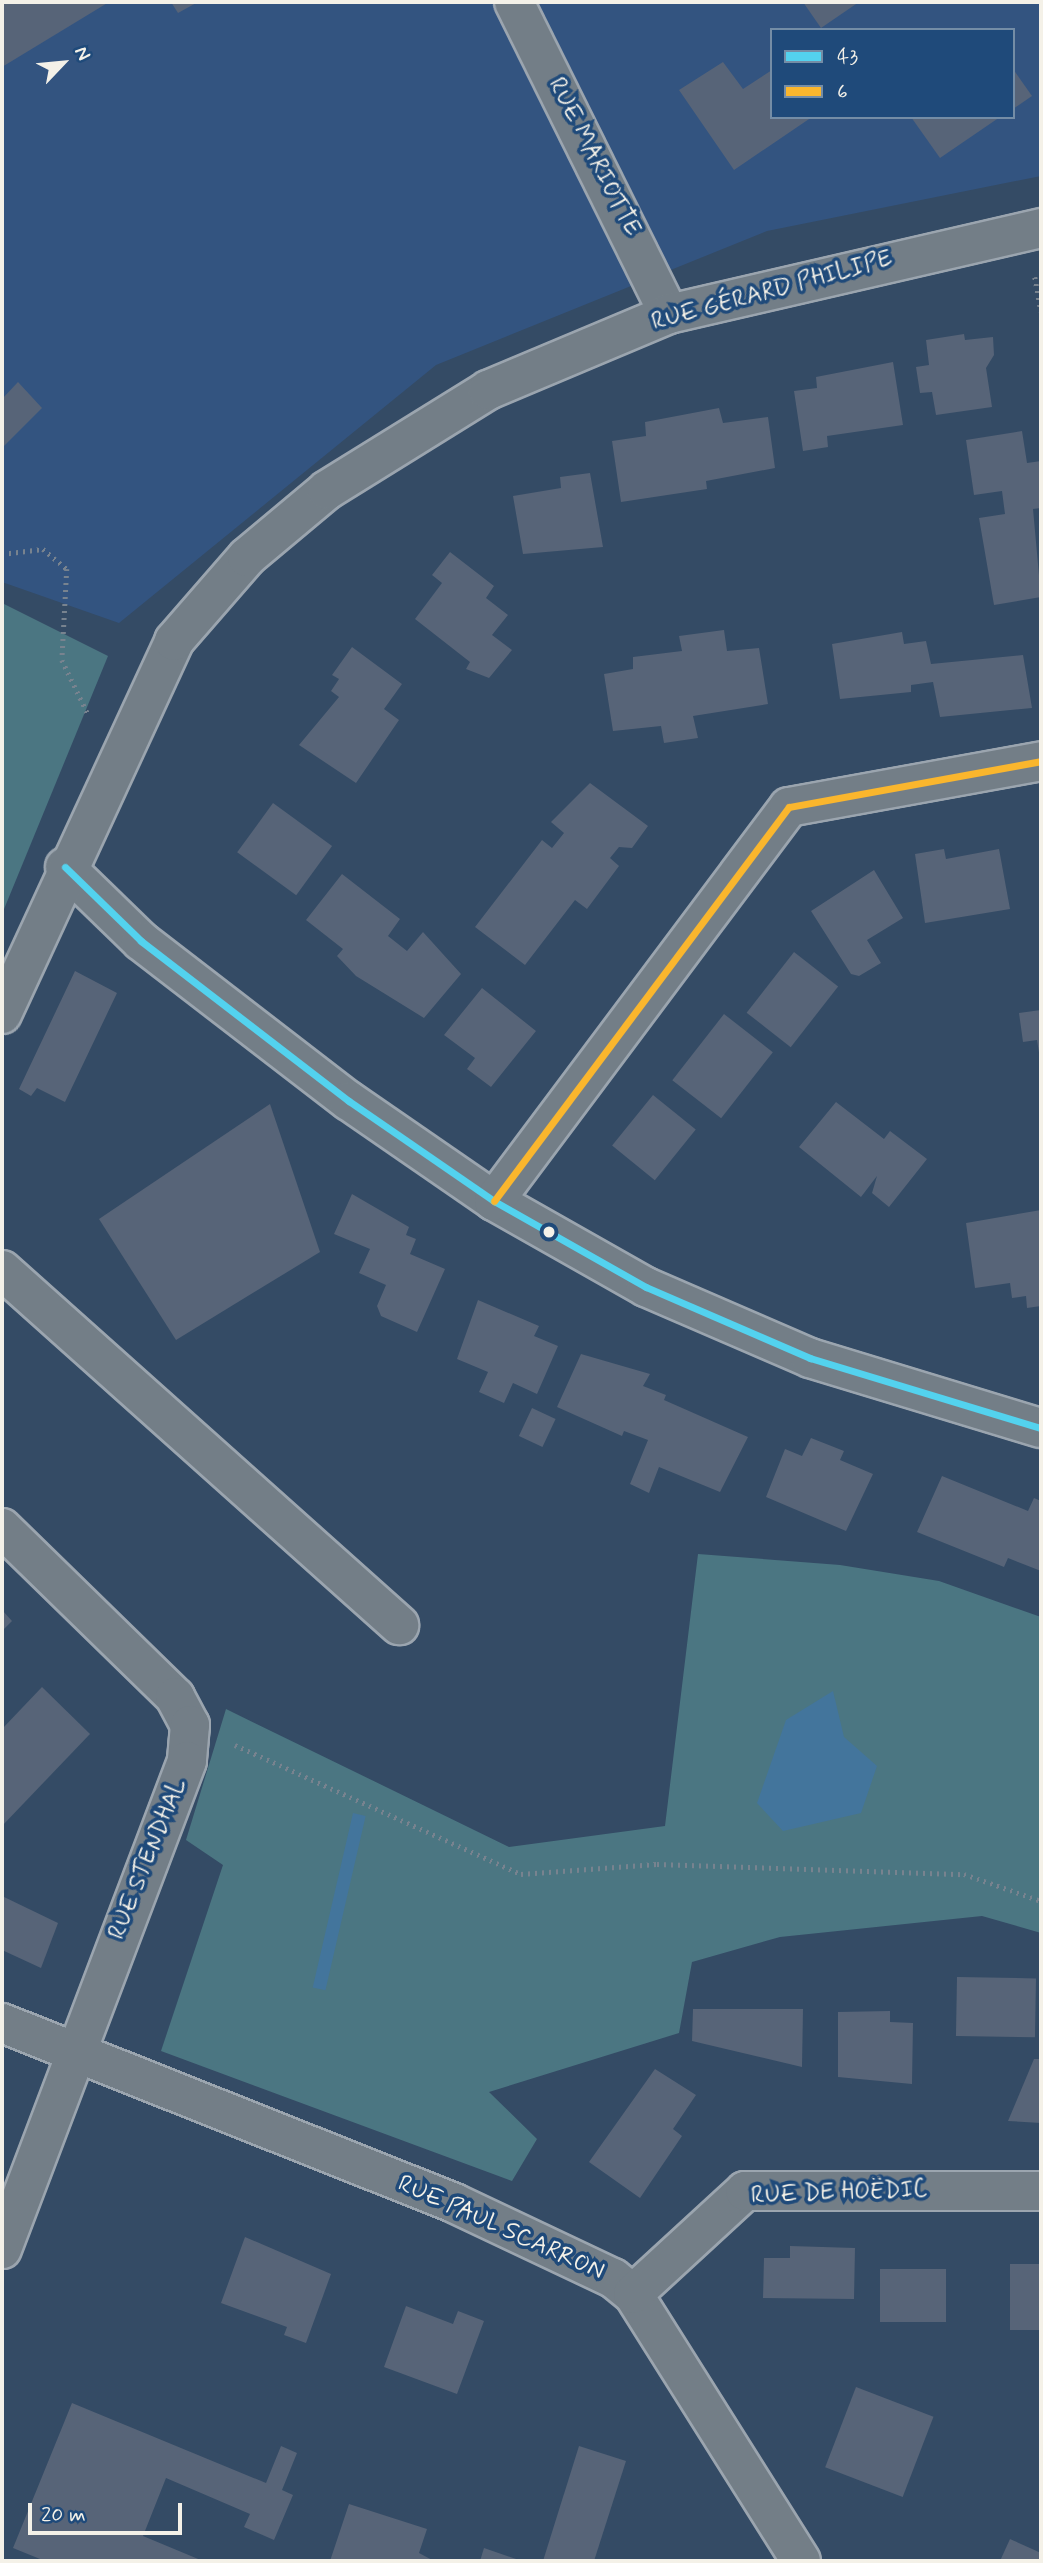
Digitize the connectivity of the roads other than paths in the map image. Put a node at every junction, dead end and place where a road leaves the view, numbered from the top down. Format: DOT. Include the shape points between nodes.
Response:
graph roads {
  1 [pos="514,2"];
  2 [pos="1041,229"];
  3 [pos="669,314"];
  4 [pos="1041,761"];
  5 [pos="65,867"];
  6 [pos="2,1014"];
  7 [pos="494,1201"];
  8 [pos="2,1270"];
  9 [pos="1041,1428"];
  10 [pos="2,1528"];
  11 [pos="399,1625"];
  12 [pos="2,2023"];
  13 [pos="71,2053"];
  14 [pos="1041,2191"];
  15 [pos="2,2249"];
  16 [pos="633,2294"];
  17 [pos="801,2561"];
  1 -- 3 [label="street, RUE MARIOTTE"];
  2 -- 3 [label="street, RUE GÉRARD PHILIPE"];
  3 -- 5 [label="street, RUE GÉRARD PHILIPE" via="488,390 327,490 247,557 174,641"];
  4 -- 7 [label="street" via="789,807"];
  5 -- 6 [label="street, RUE GÉRARD PHILIPE"];
  5 -- 7 [label="street" via="141,942 349,1101"];
  7 -- 9 [label="street" via="646,1287 810,1358"];
  8 -- 11 [label="street"];
  10 -- 13 [label="street, RUE STENDHAL" via="175,1697 190,1725 187,1760"];
  12 -- 13 [label="street, RUE PAUL SCARRON"];
  13 -- 15 [label="street, RUE STENDHAL"];
  13 -- 16 [label="street, RUE PAUL SCARRON" via="454,2203 612,2278"];
  14 -- 16 [label="street, RUE DE HOËDIC" via="745,2192"];
  16 -- 17 [label="street, RUE PAUL SCARRON"];
}
